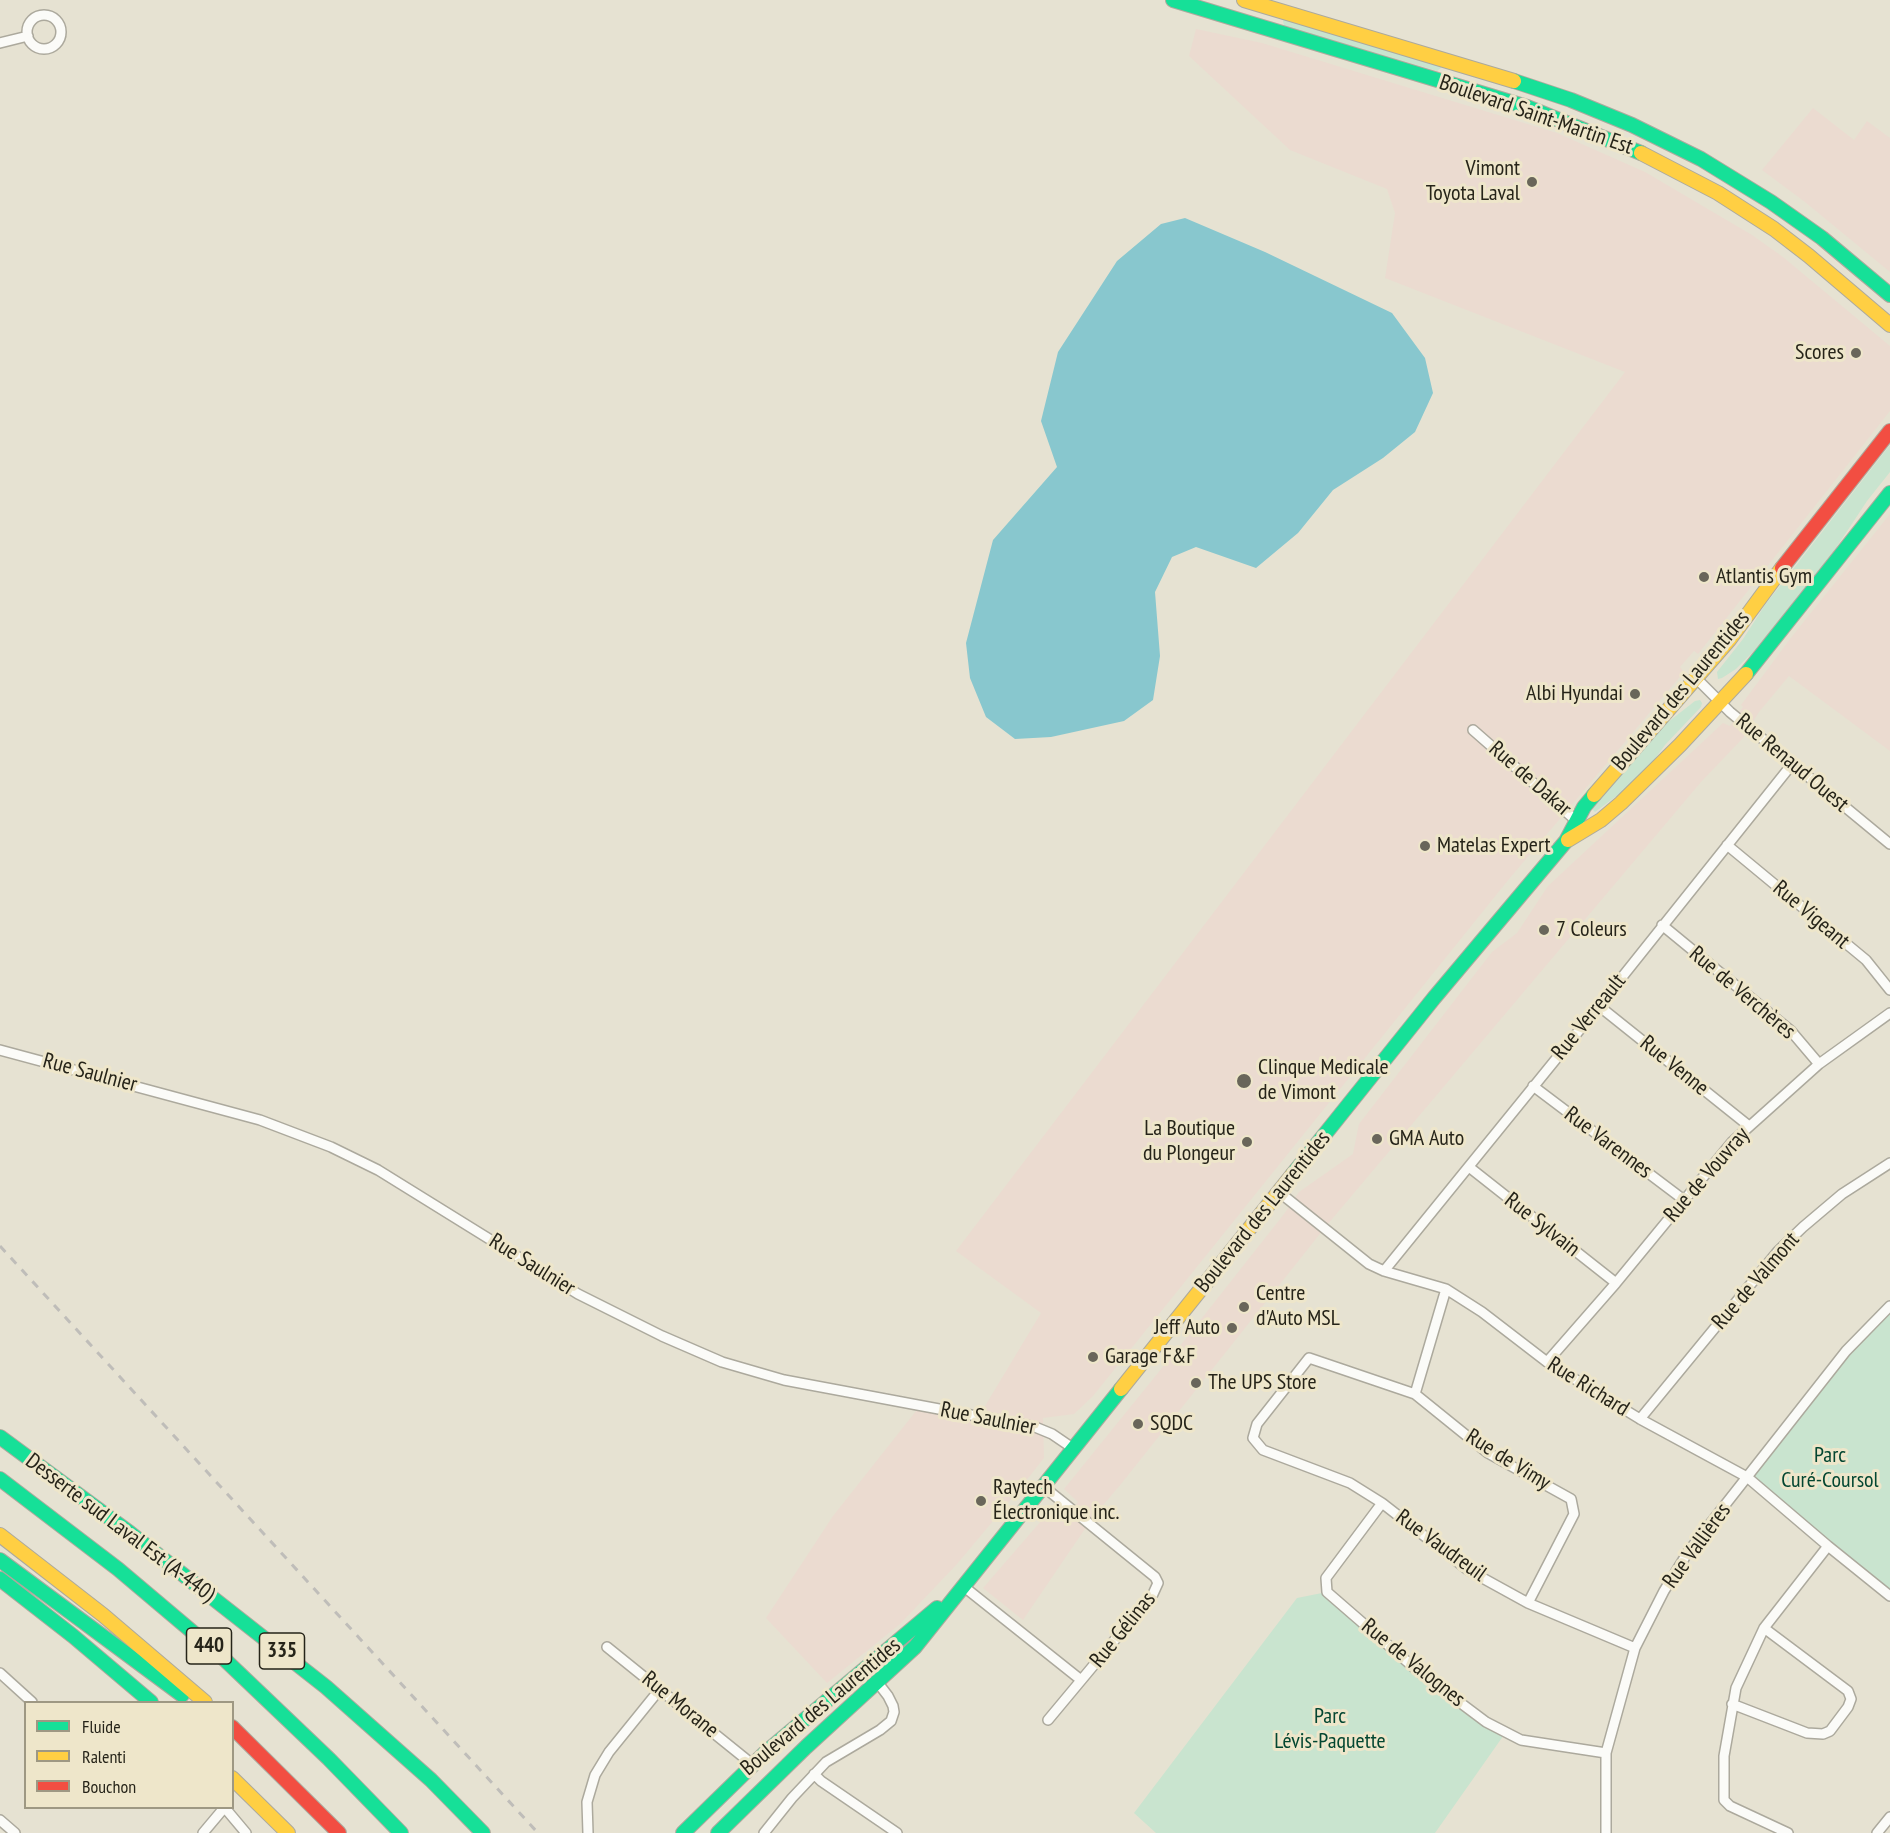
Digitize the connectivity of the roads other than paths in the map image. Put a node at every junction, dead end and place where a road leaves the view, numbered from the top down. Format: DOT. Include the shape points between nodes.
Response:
graph roads {
  1 [pos="1173,0"];
  2 [pos="1244,0"];
  3 [pos="28,36"];
  4 [pos="0,43"];
  5 [pos="1890,295"];
  6 [pos="1890,325"];
  7 [pos="1890,431"];
  8 [pos="1890,493"];
  9 [pos="1697,679"];
  10 [pos="1721,702"];
  11 [pos="1473,730"];
  12 [pos="1793,763"];
  13 [pos="1581,825"];
  14 [pos="1890,844"];
  15 [pos="1727,845"];
  16 [pos="1662,926"];
  17 [pos="1890,990"];
  18 [pos="1599,1006"];
  19 [pos="1890,1013"];
  20 [pos="0,1050"];
  21 [pos="1819,1064"];
  22 [pos="1533,1086"];
  23 [pos="1749,1126"];
  24 [pos="1890,1163"];
  25 [pos="1469,1167"];
  26 [pos="1279,1192"];
  27 [pos="1684,1200"];
  28 [pos="1384,1271"];
  29 [pos="1616,1282"];
  30 [pos="1446,1289"];
  31 [pos="1890,1306"];
  32 [pos="1547,1362"];
  33 [pos="1415,1394"];
  34 [pos="1640,1419"];
  35 [pos="0,1437"];
  36 [pos="1253,1438"];
  37 [pos="1074,1449"];
  38 [pos="1747,1477"];
  39 [pos="0,1479"];
  40 [pos="1044,1487"];
  41 [pos="1382,1503"];
  42 [pos="0,1535"];
  43 [pos="1828,1546"];
  44 [pos="0,1560"];
  45 [pos="0,1579"];
  46 [pos="963,1586"];
  47 [pos="1890,1596"];
  48 [pos="1528,1604"];
  49 [pos="1764,1628"];
  50 [pos="607,1647"];
  51 [pos="1635,1648"];
  52 [pos="0,1672"];
  53 [pos="1081,1680"];
  54 [pos="878,1683"];
  55 [pos="660,1689"];
  56 [pos="31,1701"];
  57 [pos="150,1701"];
  58 [pos="192,1701"];
  59 [pos="204,1701"];
  60 [pos="1732,1704"];
  61 [pos="1048,1720"];
  62 [pos="234,1729"];
  63 [pos="234,1733"];
  64 [pos="255,1749"];
  65 [pos="1606,1753"];
  66 [pos="752,1764"];
  67 [pos="814,1774"];
  68 [pos="234,1780"];
  69 [pos="223,1809"];
  70 [pos="225,1809"];
  71 [pos="1890,1817"];
  72 [pos="0,1820"];
  73 [pos="15,1833"];
  74 [pos="203,1833"];
  75 [pos="246,1833"];
  76 [pos="288,1833"];
  77 [pos="339,1833"];
  78 [pos="401,1833"];
  79 [pos="483,1833"];
  80 [pos="588,1833"];
  81 [pos="683,1833"];
  82 [pos="718,1833"];
  83 [pos="764,1833"];
  84 [pos="897,1833"];
  85 [pos="1606,1833"];
  86 [pos="1788,1833"];
  87 [pos="1877,1833"];
  1 -- 6 [label="main road, Boulevard Saint-Martin Est" via="1527,107 1632,148 1712,189 1778,232"];
  2 -- 5 [label="main road, Boulevard Saint-Martin Est" via="1513,81 1632,125 1701,159 1776,206 1822,238"];
  3 -- 4 [label="street"];
  7 -- 9 [label="main road, Boulevard des Laurentides"];
  8 -- 10 [label="main road, Boulevard des Laurentides" via="1776,639"];
  9 -- 10 [label="street, Rue Renaud Ouest"];
  9 -- 13 [label="main road, Boulevard des Laurentides" via="1584,807"];
  10 -- 12 [label="street, Rue Renaud Ouest"];
  10 -- 13 [label="main road, Boulevard des Laurentides" via="1601,820"];
  11 -- 13 [label="street, Rue de Dakar"];
  12 -- 14 [label="street, Rue Renaud Ouest"];
  12 -- 15 [label="street, Rue Verreault"];
  13 -- 26 [label="main road, Boulevard des Laurentides" via="1462,964"];
  15 -- 16 [label="street, Rue Verreault"];
  15 -- 17 [label="street, Rue Vigeant" via="1866,960"];
  16 -- 18 [label="street, Rue Verreault"];
  16 -- 21 [label="street, Rue de Verchères" via="1791,1031"];
  18 -- 22 [label="street, Rue Verreault"];
  18 -- 23 [label="street, Rue Venne"];
  19 -- 21 [label="street, Rue de Vouvray"];
  20 -- 37 [label="street, Rue Saulnier" via="260,1120 331,1147 378,1170 585,1298 722,1362 791,1382 1035,1427"];
  21 -- 23 [label="street, Rue de Vouvray"];
  22 -- 25 [label="street, Rue Verreault"];
  22 -- 27 [label="street, Rue Varennes"];
  23 -- 27 [label="street, Rue de Vouvray"];
  24 -- 34 [label="street, Rue de Valmont" via="1842,1194 1778,1251"];
  25 -- 28 [label="street, Rue Verreault"];
  25 -- 29 [label="street, Rue Sylvain"];
  26 -- 28 [label="street, Rue Richard" via="1365,1262"];
  26 -- 37 [label="main road, Boulevard des Laurentides"];
  27 -- 29 [label="street, Rue de Vouvray"];
  28 -- 30 [label="street, Rue Richard"];
  29 -- 32 [label="street, Rue de Vouvray"];
  30 -- 32 [label="street, Rue Richard" via="1482,1311"];
  30 -- 33 [label="street"];
  31 -- 38 [label="street, Rue Vallières" via="1846,1351"];
  32 -- 34 [label="street, Rue Richard"];
  33 -- 36 [label="street, Rue de Vimy" via="1309,1358 1257,1424"];
  33 -- 48 [label="street, Rue de Vimy" via="1488,1453 1571,1499 1574,1514"];
  34 -- 38 [label="street, Rue Richard"];
  35 -- 79 [label="main road, Desserte sud Laval Est (A-440) / 335" via="326,1687 431,1780"];
  36 -- 41 [label="street, Rue Vaudreuil" via="1263,1450 1350,1483"];
  37 -- 40 [label="main road, Boulevard des Laurentides"];
  38 -- 43 [label="street, Rue Richard"];
  38 -- 51 [label="street, Rue Vallières" via="1688,1552"];
  39 -- 78 [label="main road, 440" via="105,1558 221,1656 318,1747"];
  40 -- 46 [label="main road, Boulevard des Laurentides"];
  40 -- 53 [label="street, Rue Gélinas" via="1158,1583"];
  41 -- 48 [label="street, Rue Vaudreuil" via="1468,1570"];
  41 -- 65 [label="street, Rue de Valognes" via="1326,1578 1328,1592 1418,1671 1486,1722 1521,1740"];
  42 -- 59 [label="main road, 440" via="103,1615"];
  43 -- 47 [label="street, Rue Richard"];
  43 -- 49 [label="street"];
  44 -- 58 [label="main road"];
  45 -- 57 [label="main road"];
  46 -- 53 [label="street, Rue Gélinas"];
  46 -- 54 [label="main road, Boulevard des Laurentides" via="910,1653"];
  46 -- 66 [label="main road, Boulevard des Laurentides"];
  48 -- 51 [label="street, Rue Vaudreuil"];
  49 -- 60 [label="street"];
  49 -- 60 [label="street" via="1848,1691 1848,1707 1830,1731 1823,1734 1808,1733"];
  50 -- 55 [label="street, Rue Morane"];
  51 -- 65 [label="street, Rue Vallières"];
  52 -- 56 [label="street"];
  53 -- 61 [label="street, Rue Gélinas"];
  54 -- 67 [label="street, Boulevard des Laurentides" via="893,1706 891,1721 832,1757"];
  54 -- 82 [label="main road, Boulevard des Laurentides"];
  55 -- 66 [label="street, Rue Morane"];
  55 -- 80 [label="street" via="595,1775 587,1802"];
  60 -- 86 [label="street" via="1724,1756 1724,1800"];
  62 -- 64 [label="main road"];
  63 -- 64 [label="main road"];
  64 -- 77 [label="main road"];
  65 -- 85 [label="street, Rue Vallières"];
  66 -- 81 [label="main road, Boulevard des Laurentides"];
  67 -- 83 [label="street, Boulevard des Laurentides"];
  67 -- 84 [label="street"];
  68 -- 76 [label="main road"];
  69 -- 74 [label="street"];
  70 -- 75 [label="street"];
  71 -- 87 [label="street"];
  72 -- 73 [label="street"];
}
